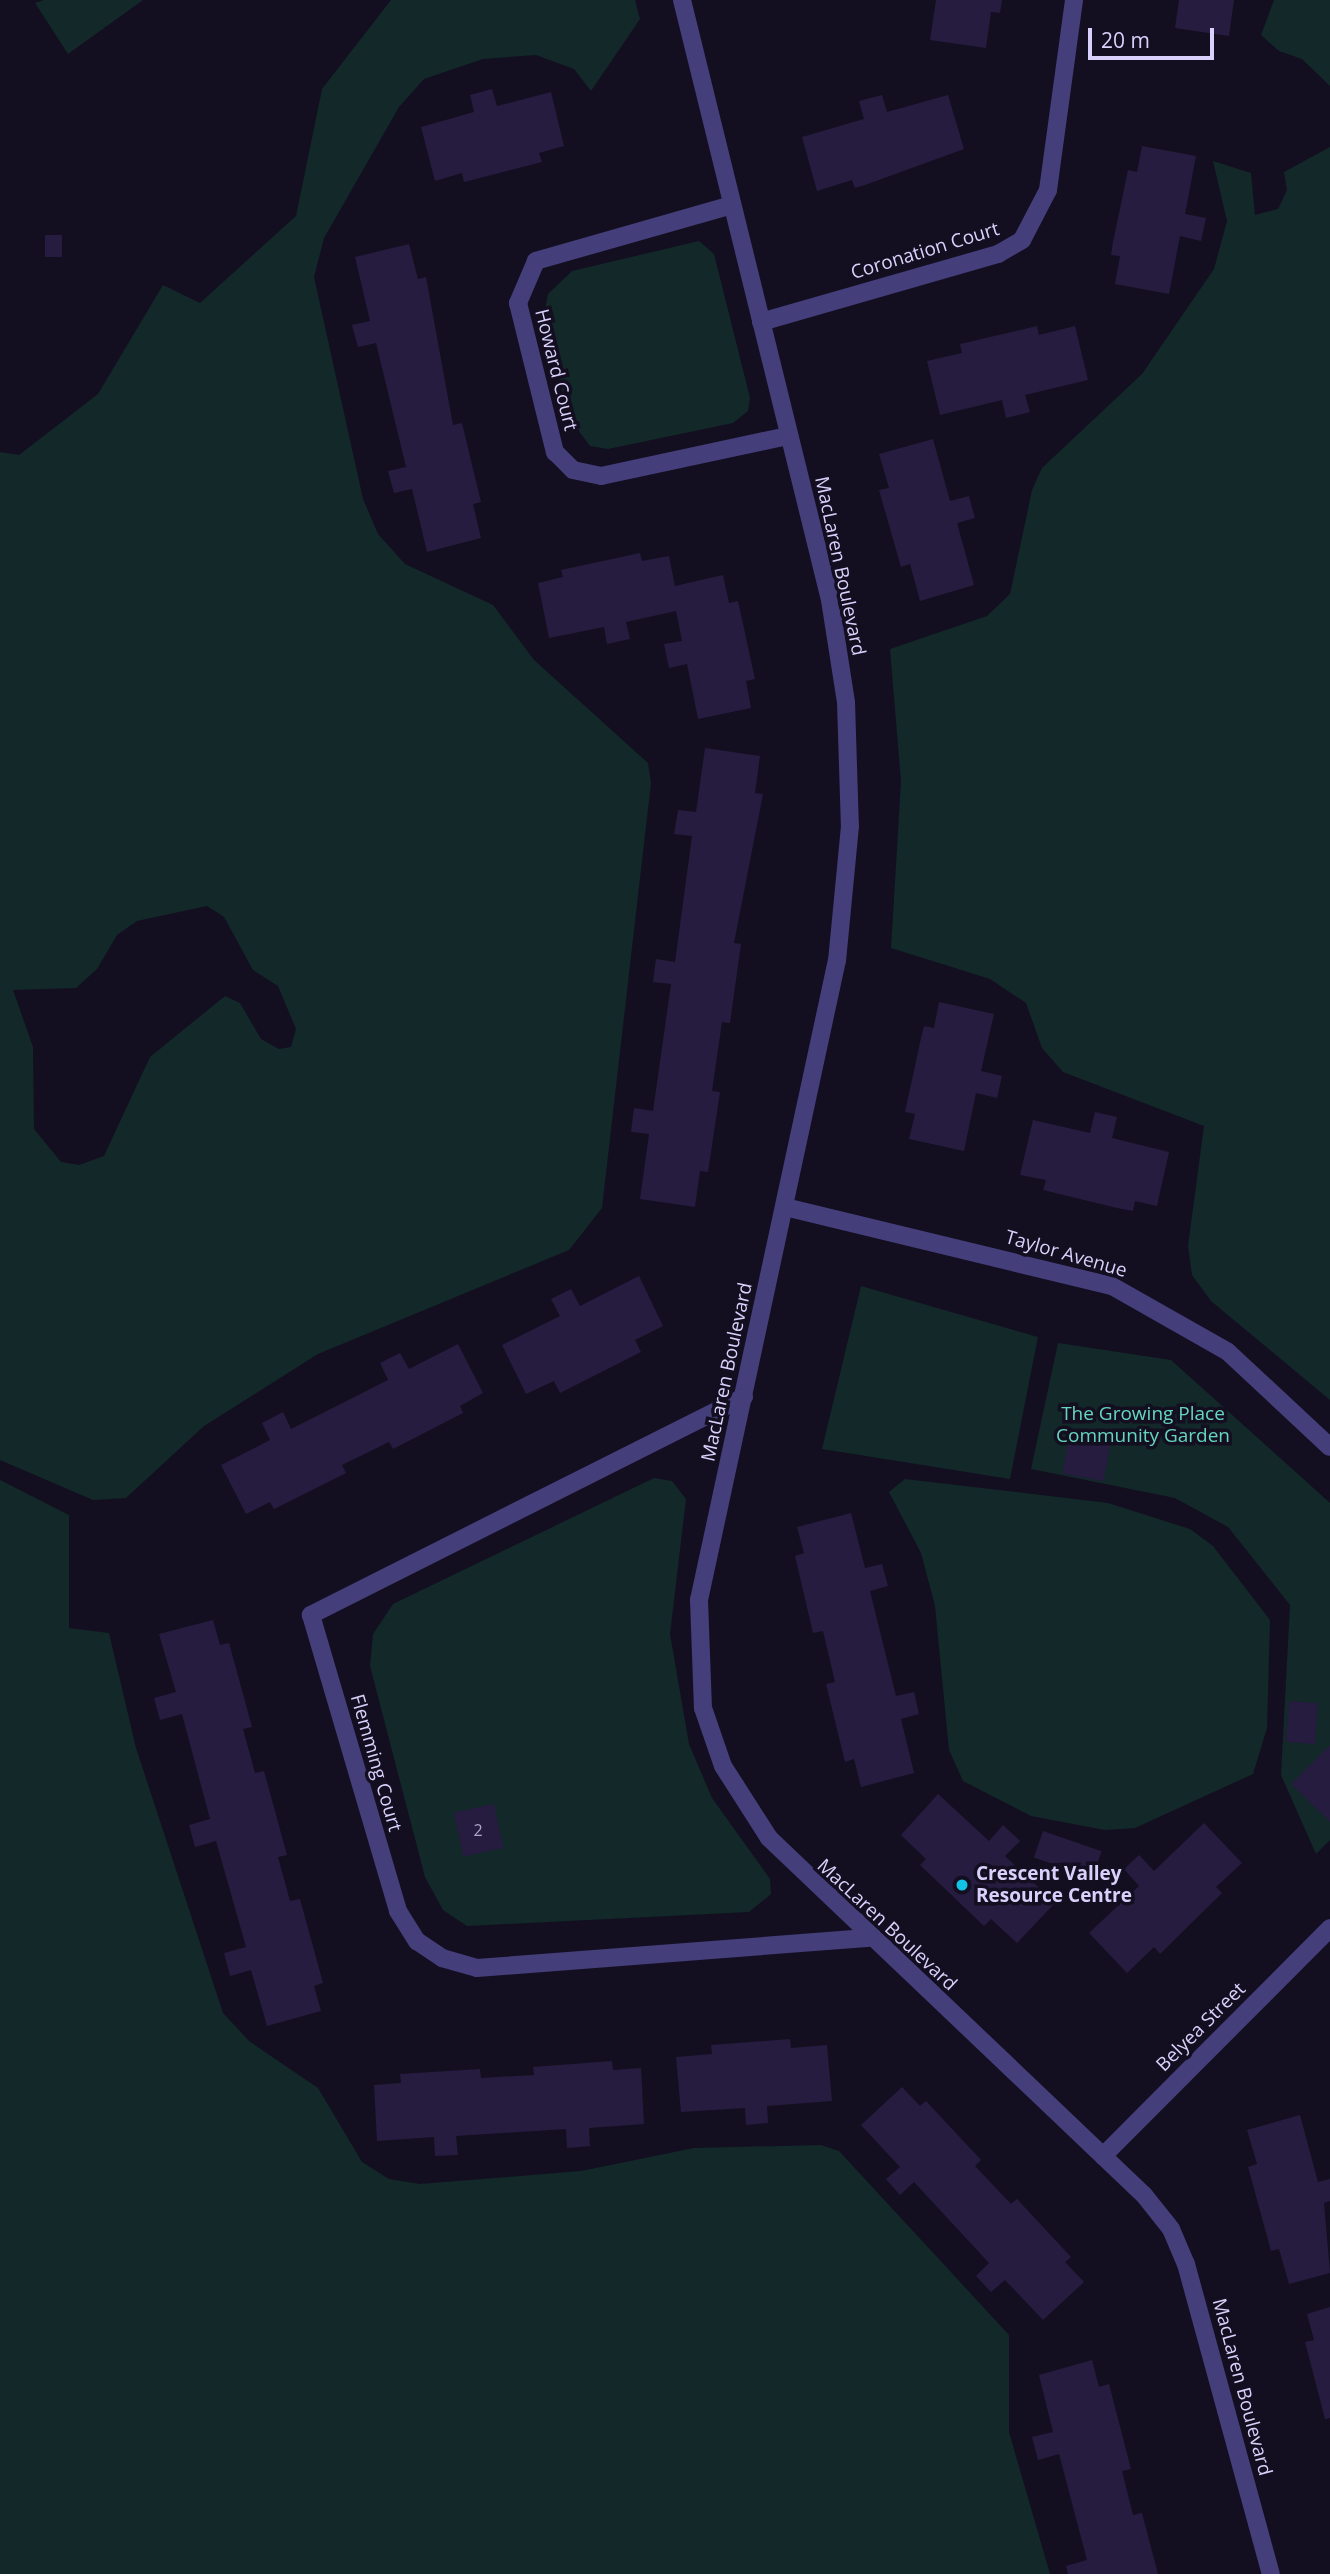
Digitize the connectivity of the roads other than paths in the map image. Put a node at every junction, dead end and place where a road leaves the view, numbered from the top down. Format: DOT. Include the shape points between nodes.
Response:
graph roads {
  1 [pos="682,0"];
  2 [pos="1074,0"];
  3 [pos="732,205"];
  4 [pos="761,322"];
  5 [pos="788,436"];
  6 [pos="785,1207"];
  7 [pos="744,1397"];
  8 [pos="1330,1447"];
  9 [pos="1330,1928"];
  10 [pos="870,1938"];
  11 [pos="1103,2156"];
  12 [pos="1271,2574"];
  1 -- 3 [label="street, MacLaren Boulevard"];
  2 -- 4 [label="street, Coronation Court" via="1048,190 1022,240 998,254"];
  3 -- 4 [label="street, MacLaren Boulevard"];
  3 -- 5 [label="street, Howard Court" via="536,261 519,289 525,330 555,452 586,476"];
  4 -- 5 [label="street, MacLaren Boulevard"];
  5 -- 6 [label="street, MacLaren Boulevard" via="830,600 846,702 850,826 837,960"];
  6 -- 7 [label="street, MacLaren Boulevard"];
  6 -- 8 [label="street, Taylor Avenue" via="1058,1269 1122,1290 1228,1353"];
  7 -- 10 [label="street, MacLaren Boulevard" via="699,1600 703,1708 740,1800 795,1867"];
  7 -- 10 [label="street, Flemming Court" via="311,1615 398,1911 417,1941 442,1958 477,1968"];
  9 -- 11 [label="street, Belyea Street"];
  10 -- 11 [label="street, MacLaren Boulevard"];
  11 -- 12 [label="street, MacLaren Boulevard" via="1153,2204 1181,2247"];
}
